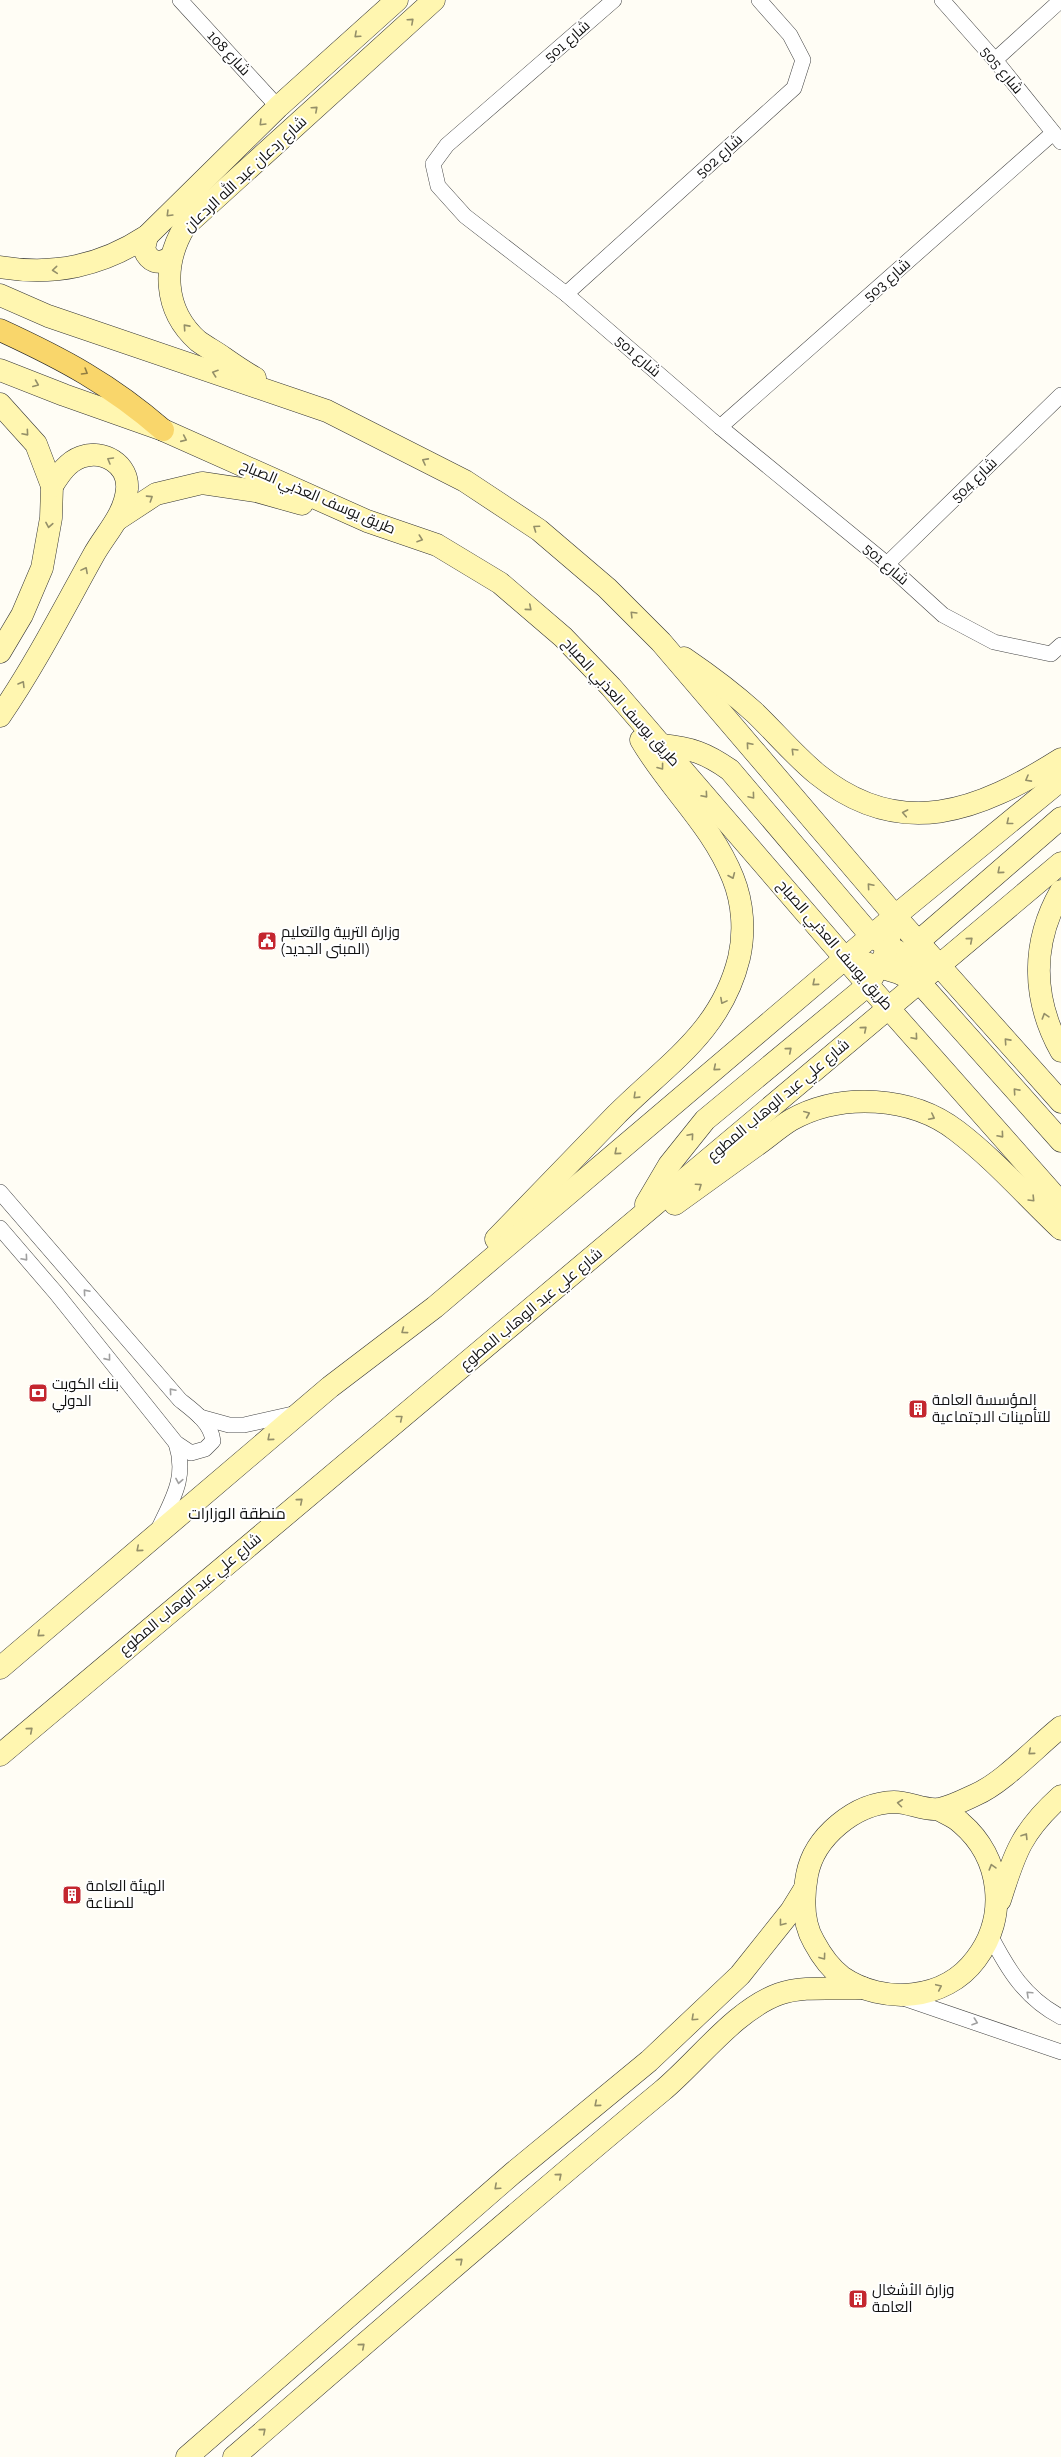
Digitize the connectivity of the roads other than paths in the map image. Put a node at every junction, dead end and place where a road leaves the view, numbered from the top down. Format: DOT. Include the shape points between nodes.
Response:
graph roads {
  1 [pos="397,0"];
  2 [pos="434,0"];
  3 [pos="614,0"];
  4 [pos="759,0"];
  5 [pos="942,0"];
  6 [pos="1061,0"];
  7 [pos="185,2"];
  8 [pos="994,60"];
  9 [pos="278,107"];
  10 [pos="1057,138"];
  11 [pos="147,236"];
  12 [pos="170,258"];
  13 [pos="0,267"];
  14 [pos="566,294"];
  15 [pos="0,295"];
  16 [pos="0,330"];
  17 [pos="0,370"];
  18 [pos="1061,396"];
  19 [pos="0,404"];
  20 [pos="327,411"];
  21 [pos="720,427"];
  22 [pos="163,430"];
  23 [pos="52,486"];
  24 [pos="118,519"];
  25 [pos="367,521"];
  26 [pos="887,564"];
  27 [pos="661,642"];
  28 [pos="1061,645"];
  29 [pos="0,652"];
  30 [pos="611,687"];
  31 [pos="0,716"];
  32 [pos="662,745"];
  33 [pos="1061,759"];
  34 [pos="1061,780"];
  35 [pos="1061,818"];
  36 [pos="1061,863"];
  37 [pos="1061,891"];
  38 [pos="896,916"];
  39 [pos="845,958"];
  40 [pos="890,958"];
  41 [pos="940,965"];
  42 [pos="920,983"];
  43 [pos="889,1008"];
  44 [pos="1061,1051"];
  45 [pos="1061,1102"];
  46 [pos="1061,1141"];
  47 [pos="0,1192"];
  48 [pos="1061,1203"];
  49 [pos="640,1216"];
  50 [pos="0,1228"];
  51 [pos="1061,1229"];
  52 [pos="436,1307"];
  53 [pos="490,1345"];
  54 [pos="300,1412"];
  55 [pos="200,1417"];
  56 [pos="176,1443"];
  57 [pos="157,1534"];
  58 [pos="0,1668"];
  59 [pos="1061,1727"];
  60 [pos="0,1755"];
  61 [pos="1061,1796"];
  62 [pos="938,1809"];
  63 [pos="804,1890"];
  64 [pos="997,1911"];
  65 [pos="990,1935"];
  66 [pos="863,1988"];
  67 [pos="898,1996"];
  68 [pos="1061,2016"];
  69 [pos="1061,2052"];
  70 [pos="187,2457"];
  71 [pos="234,2457"];
  1 -- 9 [label="street, شارع ردعان عبد الله الردعان, one-way"];
  12 -- 2 [label="street, شارع ردعان عبد الله الردعان, one-way" via="185,226"];
  3 -- 14 [label="street, شارع 501" via="448,145 433,164 438,186 465,216"];
  4 -- 14 [label="street, شارع 502" via="790,35 803,60 794,88"];
  5 -- 8 [label="street, شارع 505"];
  6 -- 8 [label="street"];
  7 -- 9 [label="street, شارع 108"];
  8 -- 10 [label="street, شارع 505"];
  9 -- 11 [label="street, شارع ردعان عبد الله الردعان, one-way"];
  10 -- 21 [label="street, شارع 503"];
  11 -- 12 [label="street" via="144,249 151,260 157,262"];
  11 -- 13 [label="street, شارع ردعان عبد الله الردعان, one-way" via="128,248 87,265 43,271"];
  20 -- 12 [label="street, شارع ردعان عبد الله الردعان, one-way" via="250,375 198,340 179,319 170,296"];
  14 -- 21 [label="street, شارع 501"];
  20 -- 15 [label="street, طريق يوسف العذبي الصباح, one-way" via="48,316"];
  16 -- 22 [label="main road, one-way" via="84,370 127,400"];
  17 -- 22 [label="street, طريق يوسف العذبي الصباح, one-way"];
  18 -- 26 [label="street, شارع 504"];
  19 -- 23 [label="street, one-way" via="36,444"];
  27 -- 20 [label="street, طريق يوسف العذبي الصباح, one-way" via="607,588 539,530 465,481"];
  21 -- 26 [label="street, شارع 501"];
  22 -- 25 [label="street, طريق يوسف العذبي الصباح, one-way"];
  24 -- 23 [label="street, one-way" via="127,489 124,473 115,461 100,454 81,457 63,468"];
  23 -- 29 [label="street, one-way" via="51,518 42,568 22,615"];
  24 -- 25 [label="street, one-way" via="156,494 202,484 256,491"];
  31 -- 24 [label="street, one-way" via="21,686 94,554"];
  25 -- 30 [label="street, طريق يوسف العذبي الصباح, one-way" via="437,545 500,583 563,637"];
  26 -- 28 [label="street, شارع 501" via="943,615 994,642 1051,654"];
  33 -- 27 [label="street, one-way" via="992,798 952,811 911,814 875,807 845,794 816,773 754,712 710,675"];
  38 -- 27 [label="street, طريق يوسف العذبي الصباح, one-way"];
  30 -- 32 [label="street, طريق يوسف العذبي الصباح"];
  30 -- 52 [label="street, one-way" via="645,747 702,822 733,878 742,910 743,941 735,972 724,1002 692,1043 617,1115 462,1274"];
  32 -- 39 [label="street, طريق يوسف العذبي الصباح, one-way"];
  32 -- 40 [label="street, one-way" via="687,747 710,756 730,770"];
  34 -- 38 [label="street, one-way"];
  35 -- 40 [label="street, one-way"];
  41 -- 36 [label="street, شارع علي عبد الوهاب المطوع, one-way"];
  44 -- 37 [label="street, one-way" via="1050,1031 1040,1000 1037,969 1041,937 1051,908"];
  38 -- 40 [label="street"];
  38 -- 40 [label="street, طريق يوسف العذبي الصباح"];
  39 -- 40 [label="street, طريق يوسف العذبي الصباح"];
  39 -- 40 [label="street"];
  39 -- 52 [label="street, one-way"];
  40 -- 41 [label="street, طريق يوسف العذبي الصباح"];
  40 -- 42 [label="street"];
  40 -- 43 [label="street, طريق يوسف العذبي الصباح"];
  40 -- 43 [label="street"];
  49 -- 40 [label="street, one-way" via="669,1165 705,1120"];
  41 -- 42 [label="street, شارع علي عبد الوهاب المطوع"];
  45 -- 41 [label="street, طريق يوسف العذبي الصباح, one-way"];
  42 -- 43 [label="street, شارع علي عبد الوهاب المطوع"];
  46 -- 42 [label="street, one-way"];
  43 -- 48 [label="street, طريق يوسف العذبي الصباح, one-way"];
  49 -- 43 [label="street, شارع علي عبد الوهاب المطوع, one-way"];
  55 -- 47 [label="street, one-way" via="180,1400"];
  49 -- 53 [label="street, شارع علي عبد الوهاب المطوع"];
  50 -- 56 [label="street, one-way" via="56,1293"];
  53 -- 51 [label="street, one-way" via="605,1254 791,1120 844,1102 902,1104 956,1130 982,1151"];
  52 -- 54 [label="street, one-way" via="330,1386"];
  60 -- 53 [label="street, شارع علي عبد الوهاب المطوع, one-way" via="366,1446"];
  54 -- 55 [label="street" via="244,1425 229,1425"];
  54 -- 57 [label="street, one-way"];
  55 -- 56 [label="street" via="212,1433 213,1441 205,1449 191,1453"];
  56 -- 57 [label="street, one-way" via="181,1459 179,1484"];
  57 -- 58 [label="street, one-way"];
  59 -- 62 [label="street, one-way" via="993,1784 977,1794"];
  64 -- 61 [label="street, one-way" via="1014,1858 1026,1833"];
  62 -- 63 [label="street, one-way" via="894,1802 870,1807 848,1817 829,1833 815,1853"];
  64 -- 62 [label="street, one-way" via="997,1886 990,1862 978,1840 960,1822"];
  63 -- 66 [label="street, one-way" via="805,1915 812,1938 821,1954 842,1976"];
  63 -- 70 [label="street, one-way" via="791,1911 740,1975 649,2061 513,2173"];
  64 -- 65 [label="street"];
  67 -- 65 [label="street, one-way" via="927,1992 954,1980 975,1960"];
  68 -- 65 [label="street, one-way" via="1037,2002 1015,1979"];
  66 -- 67 [label="street" via="880,1994"];
  71 -- 66 [label="street, one-way" via="759,2004 780,1994 806,1990"];
  67 -- 69 [label="street, one-way"];
}
